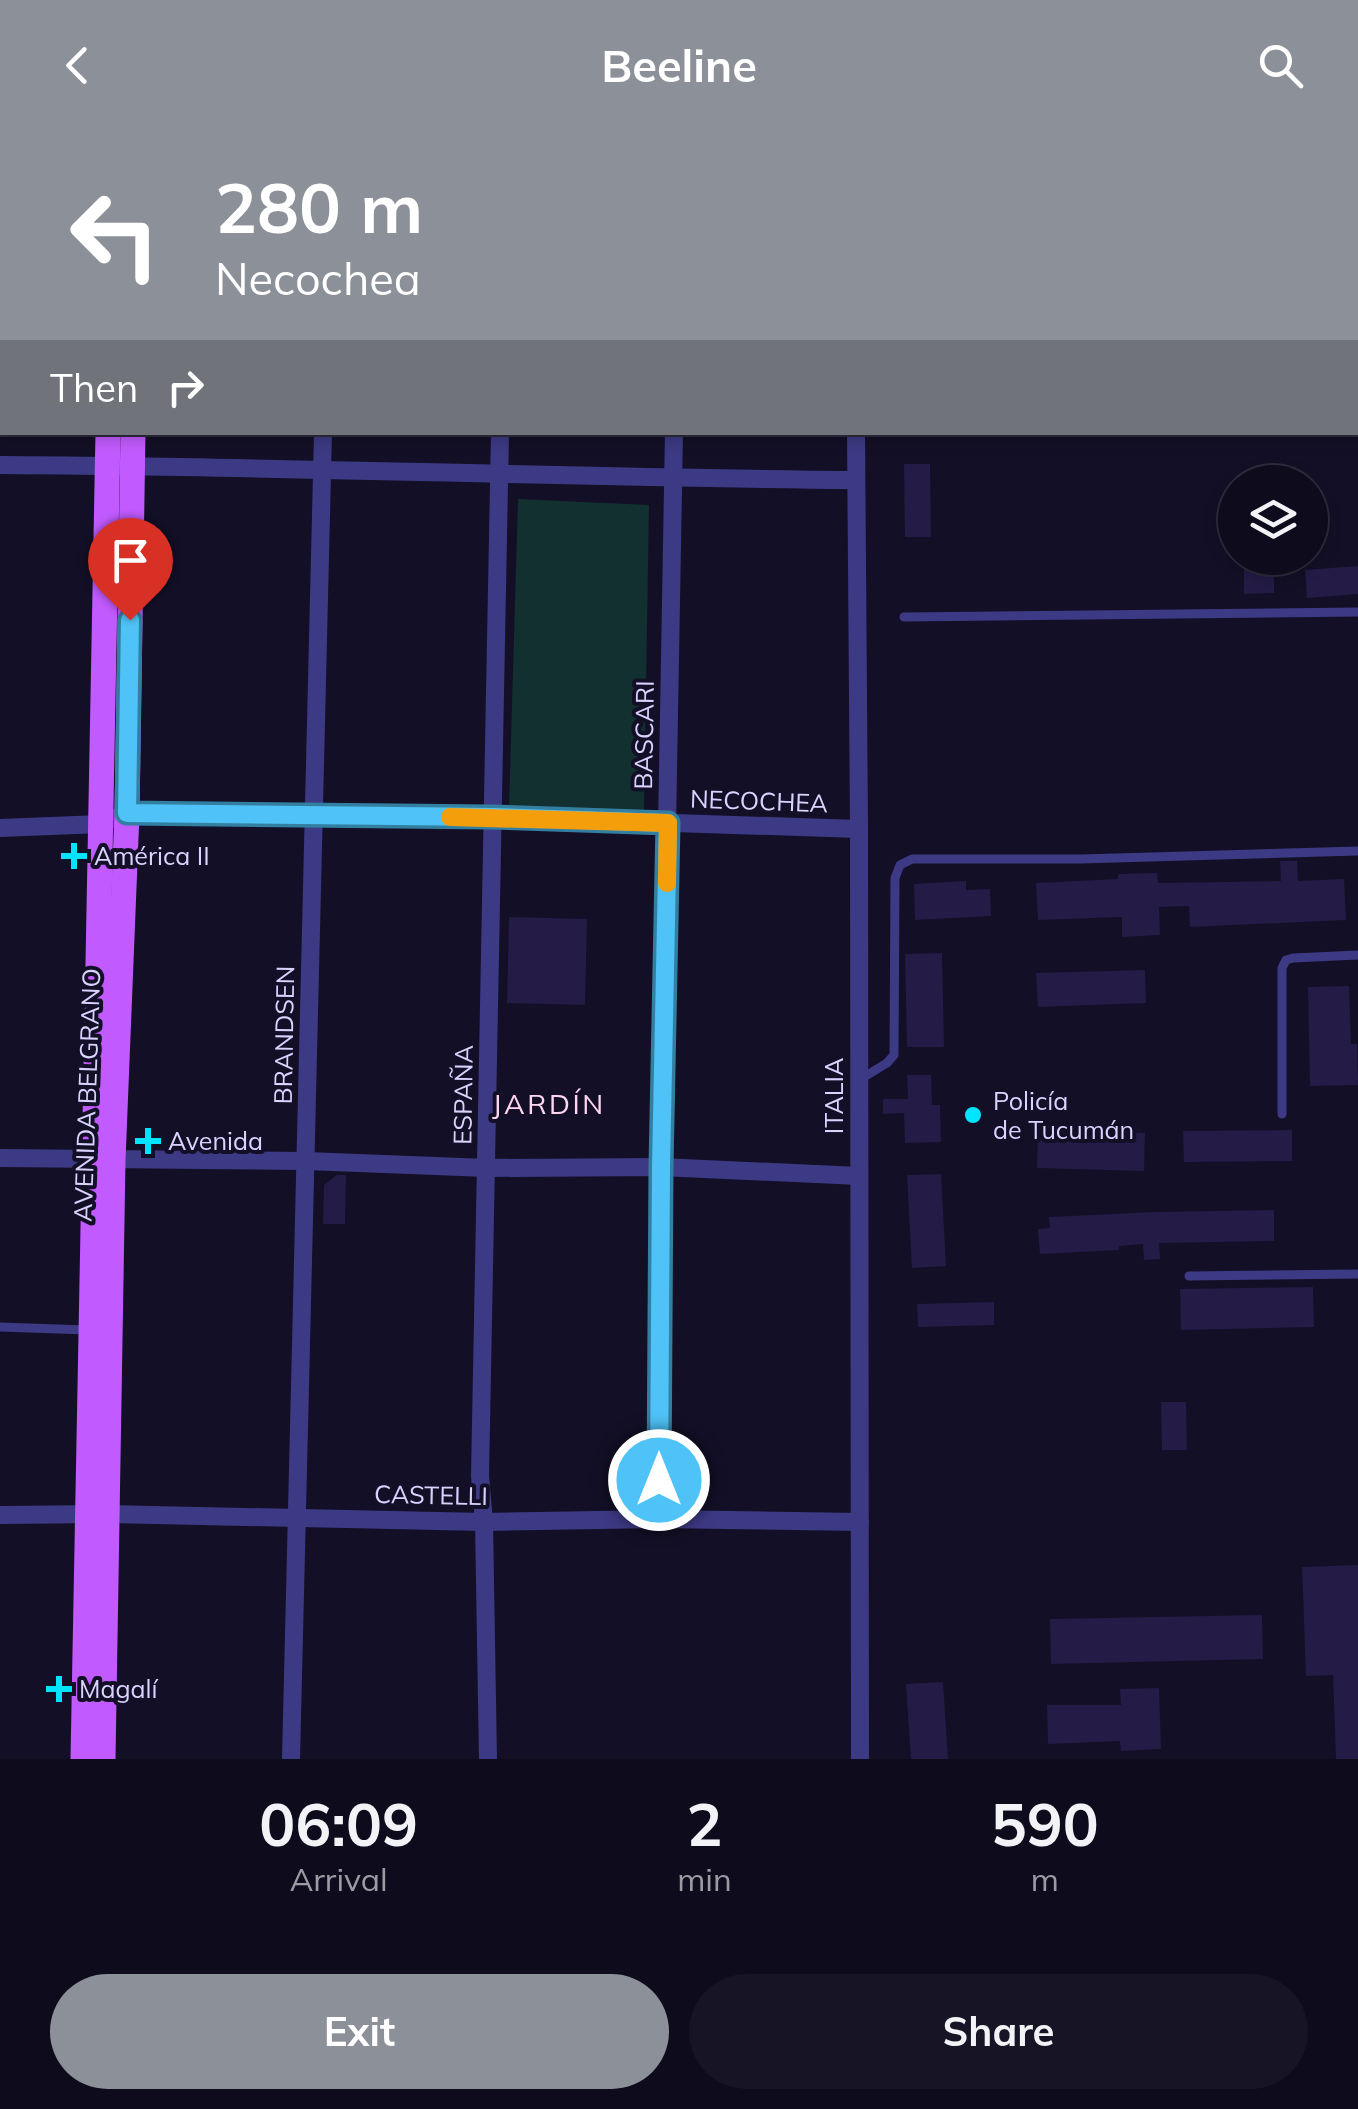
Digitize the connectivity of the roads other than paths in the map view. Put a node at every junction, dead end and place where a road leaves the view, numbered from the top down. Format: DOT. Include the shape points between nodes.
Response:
graph roads {
  1 [pos="109,435"];
  2 [pos="132,435"];
  3 [pos="323,435"];
  4 [pos="500,435"];
  5 [pos="674,435"];
  6 [pos="856,435"];
  7 [pos="0,466"];
  8 [pos="120,466"];
  9 [pos="322,468"];
  10 [pos="500,474"];
  11 [pos="673,479"];
  12 [pos="856,480"];
  13 [pos="1358,612"];
  14 [pos="904,617"];
  15 [pos="127,813"];
  16 [pos="313,817"];
  17 [pos="492,817"];
  18 [pos="668,823"];
  19 [pos="101,824"];
  20 [pos="0,828"];
  21 [pos="859,828"];
  22 [pos="1358,851"];
  23 [pos="1358,955"];
  24 [pos="859,1080"];
  25 [pos="1282,1114"];
  26 [pos="0,1158"];
  27 [pos="103,1160"];
  28 [pos="307,1161"];
  29 [pos="661,1167"];
  30 [pos="486,1168"];
  31 [pos="860,1176"];
  32 [pos="1358,1274"];
  33 [pos="1190,1276"];
  34 [pos="0,1327"];
  35 [pos="90,1330"];
  36 [pos="97,1514"];
  37 [pos="0,1515"];
  38 [pos="296,1517"];
  39 [pos="658,1519"];
  40 [pos="484,1522"];
  41 [pos="860,1522"];
  42 [pos="83,1759"];
  43 [pos="103,1759"];
  44 [pos="291,1759"];
  45 [pos="488,1759"];
  46 [pos="860,1759"];
  1 -- 8 [label="main road, AVENIDA BELGRANO"];
  2 -- 8 [label="main road, AVENIDA BELGRANO"];
  3 -- 9 [label="street, BRANDSEN"];
  4 -- 10 [label="street, ESPAÑA"];
  5 -- 11 [label="street, BASCARI"];
  6 -- 12 [label="street, ITALIA"];
  7 -- 8 [label="street"];
  8 -- 9 [label="street"];
  8 -- 15 [label="main road, AVENIDA BELGRANO"];
  8 -- 19 [label="main road, AVENIDA BELGRANO"];
  9 -- 10 [label="street"];
  9 -- 16 [label="street, BRANDSEN"];
  10 -- 11 [label="street"];
  10 -- 17 [label="street, ESPAÑA"];
  11 -- 12 [label="street"];
  11 -- 18 [label="street, BASCARI"];
  12 -- 21 [label="street, ITALIA"];
  13 -- 14 [label="lane"];
  15 -- 16 [label="street, NECOCHEA"];
  15 -- 19 [label="street, NECOCHEA"];
  15 -- 27 [label="main road, AVENIDA BELGRANO"];
  16 -- 17 [label="street, NECOCHEA"];
  16 -- 28 [label="street, BRANDSEN"];
  17 -- 18 [label="street, NECOCHEA"];
  17 -- 30 [label="street, ESPAÑA"];
  18 -- 21 [label="street, NECOCHEA"];
  18 -- 29 [label="street, BASCARI"];
  19 -- 20 [label="street, NECOCHEA"];
  19 -- 27 [label="main road, AVENIDA BELGRANO"];
  21 -- 24 [label="street, ITALIA"];
  22 -- 24 [label="lane" via="912,859 895,878 894,1055"];
  23 -- 25 [label="lane" via="1293,958 1282,968"];
  24 -- 31 [label="street, ITALIA"];
  26 -- 27 [label="street"];
  27 -- 28 [label="street"];
  27 -- 35 [label="main road, AVENIDA BELGRANO"];
  27 -- 36 [label="main road, AVENIDA BELGRANO"];
  28 -- 30 [label="street"];
  28 -- 38 [label="street, BRANDSEN"];
  29 -- 30 [label="street"];
  29 -- 31 [label="street"];
  29 -- 39 [label="street, BASCARI"];
  30 -- 40 [label="street, ESPAÑA"];
  31 -- 41 [label="street, ITALIA"];
  32 -- 33 [label="lane"];
  34 -- 35 [label="lane"];
  35 -- 36 [label="main road, AVENIDA BELGRANO"];
  36 -- 37 [label="street, CASTELLI"];
  36 -- 38 [label="street, CASTELLI"];
  36 -- 42 [label="main road, AVENIDA BELGRANO"];
  36 -- 43 [label="main road, AVENIDA BELGRANO"];
  38 -- 40 [label="street, CASTELLI"];
  38 -- 44 [label="street, BRANDSEN"];
  39 -- 40 [label="street, CASTELLI"];
  39 -- 41 [label="street, CASTELLI"];
  40 -- 45 [label="street, ESPAÑA"];
  41 -- 46 [label="street, ITALIA"];
}
